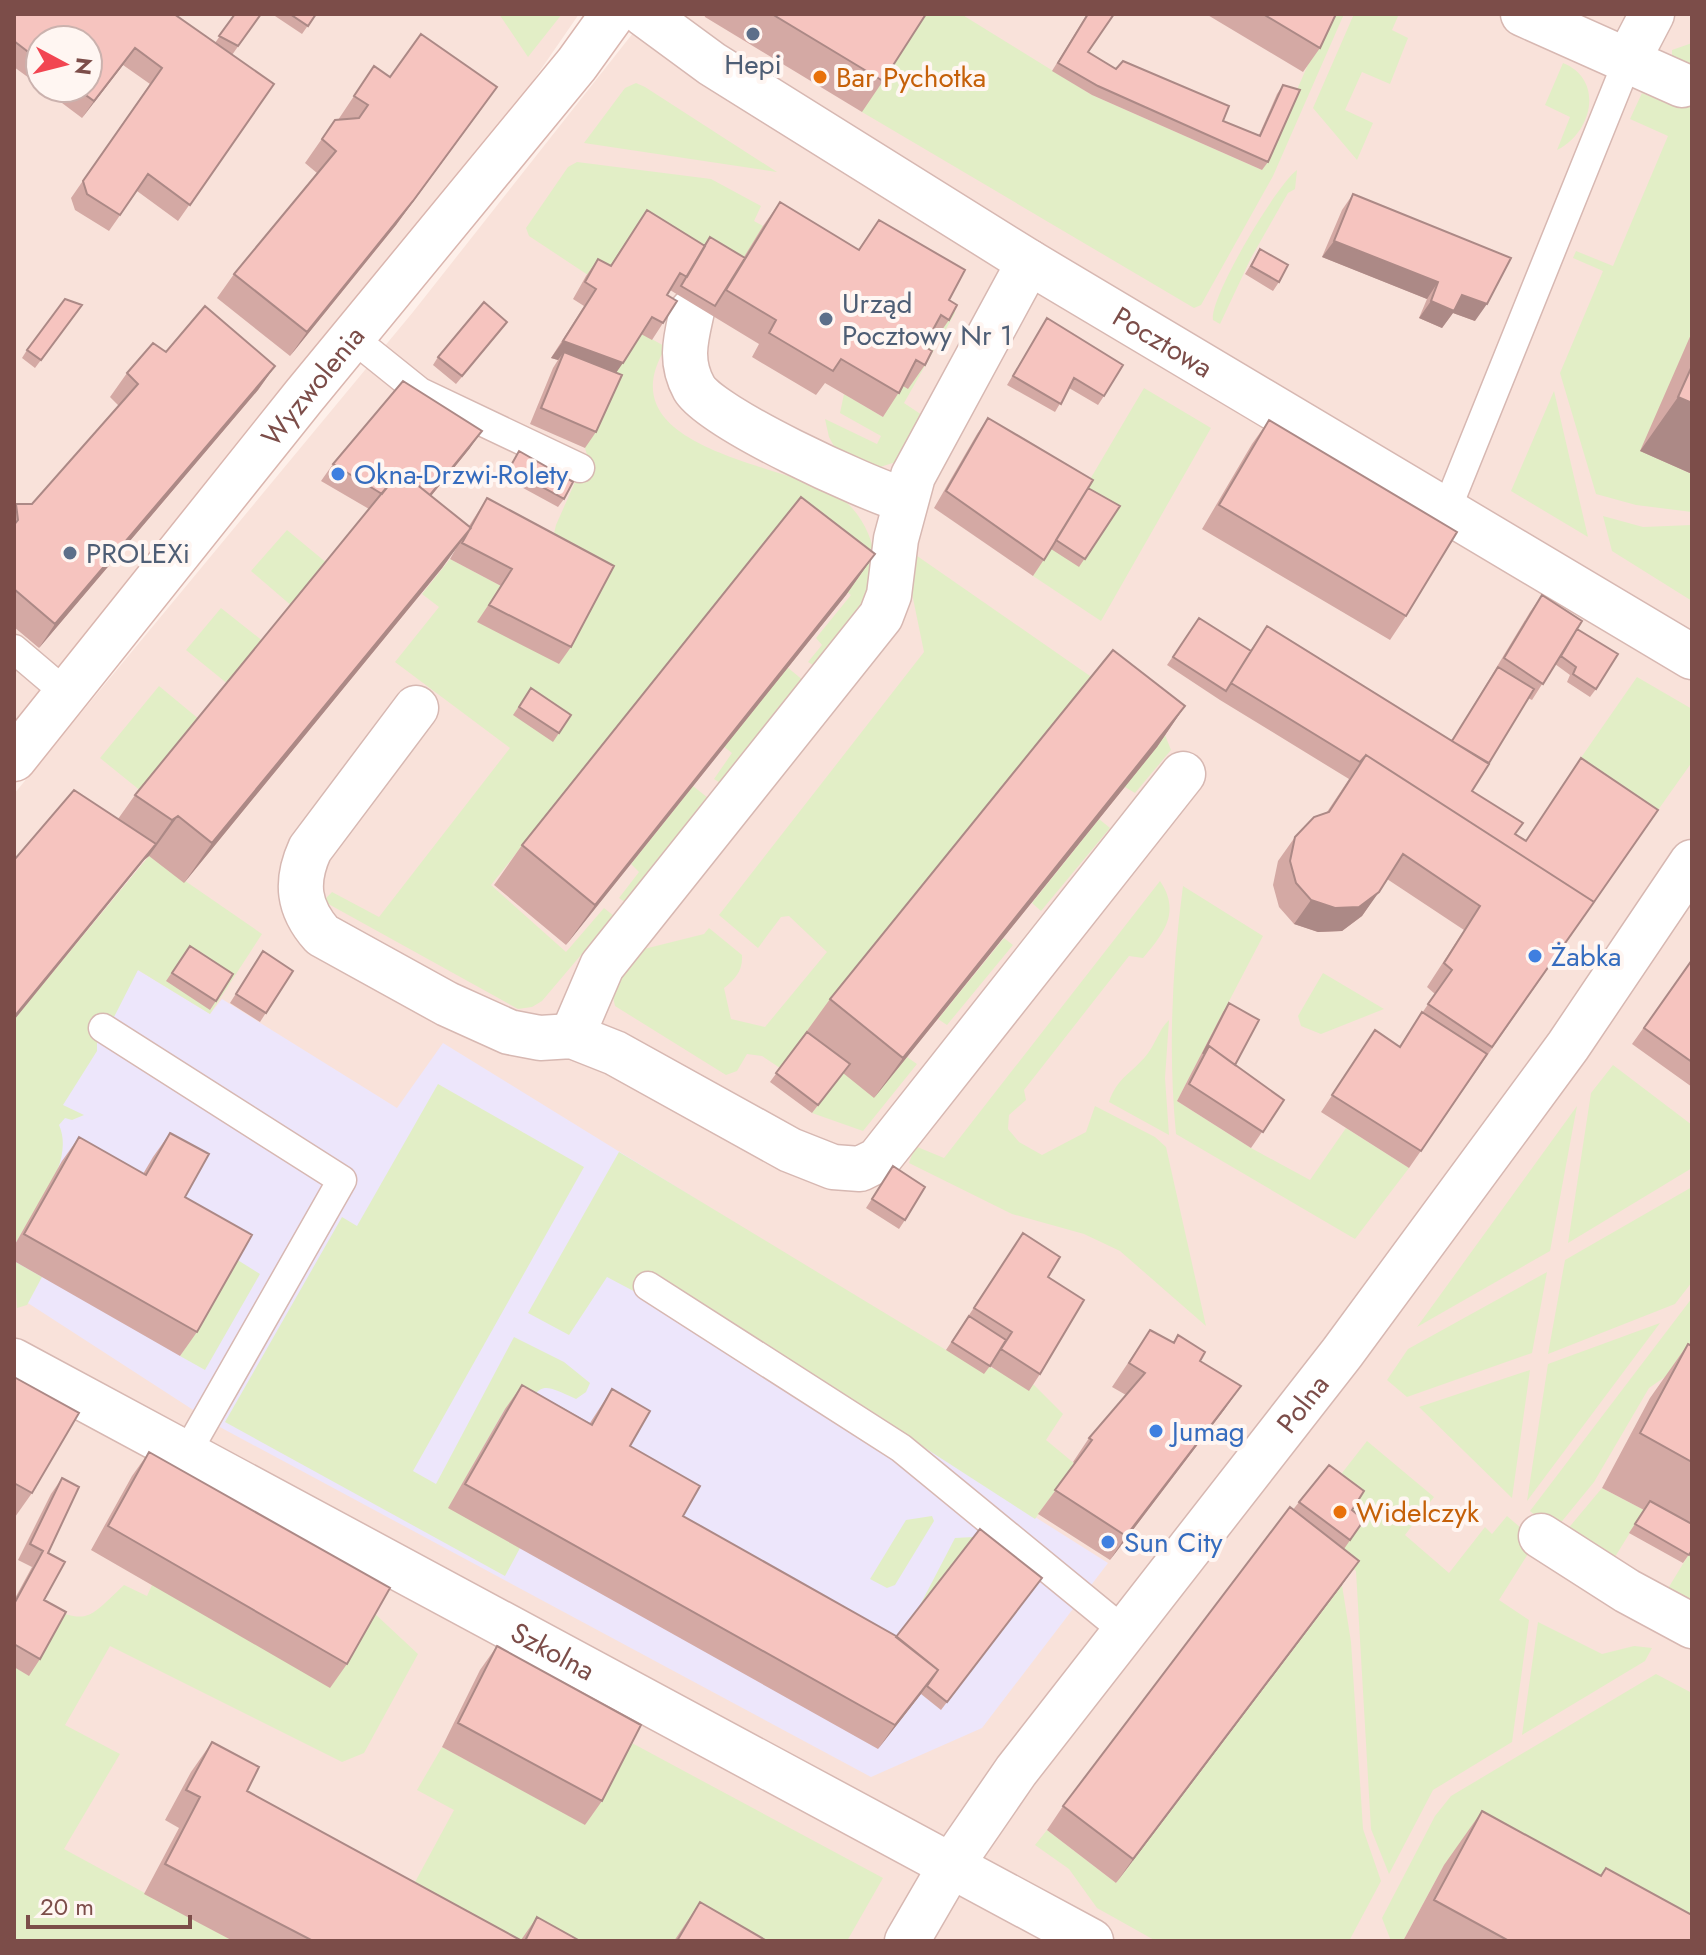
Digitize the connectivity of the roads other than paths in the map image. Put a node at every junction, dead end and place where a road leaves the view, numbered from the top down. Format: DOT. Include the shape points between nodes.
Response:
graph roads {
  1 [pos="613,14"];
  2 [pos="644,14"];
  3 [pos="1523,14"];
  4 [pos="1652,14"];
  5 [pos="1628,60"];
  6 [pos="1682,85"];
  7 [pos="1029,262"];
  8 [pos="692,311"];
  9 [pos="354,339"];
  10 [pos="580,468"];
  11 [pos="904,500"];
  12 [pos="1446,511"];
  13 [pos="14,649"];
  14 [pos="1692,657"];
  15 [pos="67,694"];
  16 [pos="416,708"];
  17 [pos="14,759"];
  18 [pos="1183,774"];
  19 [pos="1692,862"];
  20 [pos="103,1028"];
  21 [pos="572,1036"];
  22 [pos="648,1286"];
  23 [pos="14,1361"];
  24 [pos="186,1454"];
  25 [pos="1541,1536"];
  26 [pos="1692,1626"];
  27 [pos="1124,1631"];
  28 [pos="950,1867"];
  29 [pos="907,1941"];
  30 [pos="1091,1941"];
  1 -- 9 [label="street, Wyzwolenia"];
  2 -- 7 [label="street, Pocztowa" via="712,64"];
  3 -- 5 [label="street"];
  4 -- 5 [label="street"];
  5 -- 6 [label="street"];
  5 -- 12 [label="lane"];
  7 -- 11 [label="street" via="926,448"];
  7 -- 12 [label="street, Pocztowa"];
  8 -- 11 [label="street" via="683,347 686,370 695,391 713,408 842,477"];
  9 -- 10 [label="lane" via="420,392"];
  9 -- 15 [label="street, Wyzwolenia"];
  11 -- 21 [label="street" via="881,616 602,966"];
  12 -- 14 [label="street, Pocztowa"];
  13 -- 15 [label="lane"];
  15 -- 17 [label="street, Wyzwolenia"];
  16 -- 21 [label="street" via="310,849 300,872 307,919 322,935 509,1032 540,1038"];
  18 -- 21 [label="street" via="878,1160 860,1169 833,1167 790,1150 615,1053"];
  19 -- 27 [label="street, Polna" via="1540,1085 1342,1353"];
  20 -- 24 [label="lane" via="342,1180"];
  22 -- 27 [label="lane" via="901,1448"];
  23 -- 24 [label="street, Szkolna"];
  24 -- 28 [label="street, Szkolna"];
  25 -- 26 [label="street"];
  27 -- 28 [label="street, Polna"];
  28 -- 29 [label="street, Polna"];
  28 -- 30 [label="street, Szkolna"];
}
